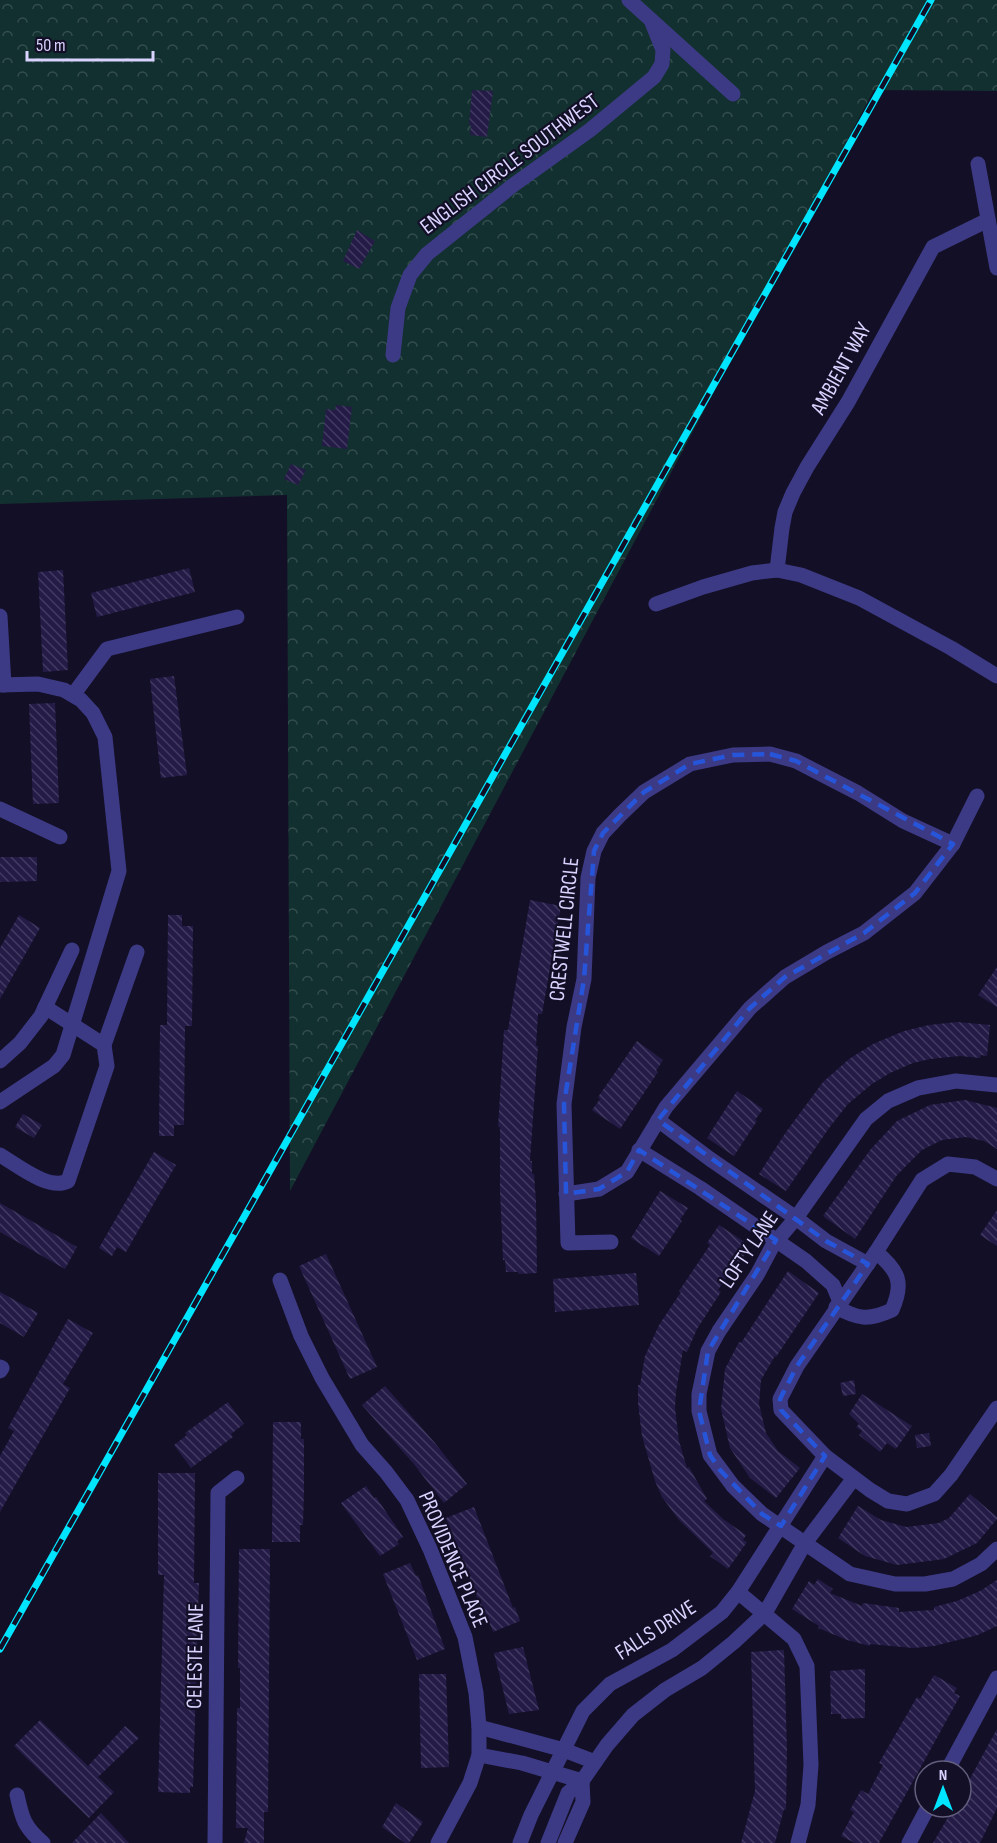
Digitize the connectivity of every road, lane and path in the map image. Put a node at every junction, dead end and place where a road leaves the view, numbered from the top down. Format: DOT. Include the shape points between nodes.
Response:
graph roads {
  1 [pos="629,0"];
  2 [pos="651,20"];
  3 [pos="733,94"];
  4 [pos="978,164"];
  5 [pos="988,220"];
  6 [pos="997,268"];
  7 [pos="393,355"];
  8 [pos="777,570"];
  9 [pos="656,604"];
  10 [pos="0,616"];
  11 [pos="237,617"];
  12 [pos="997,676"];
  13 [pos="2,685"];
  14 [pos="74,695"];
  15 [pos="976,795"];
  16 [pos="0,809"];
  17 [pos="60,837"];
  18 [pos="953,844"];
  19 [pos="72,950"];
  20 [pos="137,952"];
  21 [pos="45,1007"];
  22 [pos="73,1025"];
  23 [pos="104,1045"];
  24 [pos="0,1061"];
  25 [pos="997,1085"];
  26 [pos="0,1102"];
  27 [pos="658,1120"];
  28 [pos="639,1150"];
  29 [pos="0,1155"];
  30 [pos="997,1179"];
  31 [pos="566,1194"];
  32 [pos="796,1218"];
  33 [pos="777,1240"];
  34 [pos="611,1242"];
  35 [pos="872,1258"];
  36 [pos="280,1280"];
  37 [pos="838,1305"];
  38 [pos="997,1408"];
  39 [pos="825,1456"];
  40 [pos="237,1478"];
  41 [pos="854,1478"];
  42 [pos="781,1526"];
  43 [pos="805,1543"];
  44 [pos="997,1550"];
  45 [pos="738,1592"];
  46 [pos="765,1613"];
  47 [pos="997,1678"];
  48 [pos="479,1727"];
  49 [pos="564,1750"];
  50 [pos="479,1755"];
  51 [pos="953,1759"];
  52 [pos="595,1762"];
  53 [pos="553,1772"];
  54 [pos="582,1781"];
  55 [pos="17,1795"];
  56 [pos="922,1819"];
  57 [pos="44,1843"];
  58 [pos="215,1843"];
  59 [pos="438,1843"];
  60 [pos="520,1843"];
  61 [pos="548,1843"];
  62 [pos="565,1843"];
  63 [pos="798,1843"];
  64 [pos="909,1843"];
  1 -- 2 [label="street"];
  2 -- 3 [label="street"];
  2 -- 7 [label="street, ENGLISH CIRCLE SOUTHWEST" via="663,50 662,64 654,77 591,130 427,254 410,275 398,308"];
  4 -- 5 [label="street"];
  5 -- 6 [label="street"];
  5 -- 8 [label="street, AMBIENT WAY" via="933,247 793,493 784,520"];
  8 -- 9 [label="street" via="752,573"];
  8 -- 12 [label="street" via="801,575 859,598"];
  10 -- 13 [label="street"];
  11 -- 14 [label="street" via="107,649"];
  13 -- 14 [label="street" via="38,684"];
  14 -- 22 [label="street" via="93,713 105,737 119,871"];
  15 -- 18 [label="street"];
  16 -- 17 [label="street"];
  18 -- 27 [label="street" via="915,893 864,933 785,977 750,1008"];
  18 -- 31 [label="street, CRESTWELL CIRCLE" via="796,761 770,754 733,755 690,764 644,792 603,833 588,878 584,979 564,1104"];
  19 -- 21 [label="street"];
  20 -- 23 [label="street"];
  21 -- 22 [label="street"];
  21 -- 24 [label="street" via="20,1043"];
  22 -- 23 [label="street"];
  22 -- 26 [label="street" via="63,1056 54,1066"];
  23 -- 29 [label="street" via="107,1066 68,1181 61,1185 45,1182"];
  25 -- 32 [label="street, LOFTY LANE" via="956,1081 918,1088 888,1101 866,1119"];
  27 -- 28 [label="street"];
  27 -- 32 [label="street"];
  28 -- 31 [label="street" via="627,1172 599,1189"];
  28 -- 33 [label="street"];
  30 -- 35 [label="street" via="975,1167 948,1164 922,1180"];
  31 -- 34 [label="street, CRESTWELL CIRCLE" via="568,1243"];
  32 -- 33 [label="street, LOFTY LANE"];
  32 -- 35 [label="street" via="826,1241"];
  33 -- 37 [label="street" via="833,1285"];
  33 -- 42 [label="street, LOFTY LANE" via="708,1351 699,1411 710,1455 720,1470 762,1514"];
  35 -- 37 [label="street"];
  35 -- 37 [label="street" via="895,1270 899,1284 892,1310 879,1316 856,1318"];
  36 -- 48 [label="street, PROVIDENCE PLACE" via="322,1378 362,1445 407,1500 430,1549 465,1637"];
  37 -- 39 [label="street" via="796,1366 780,1399 781,1410"];
  38 -- 41 [label="street" via="934,1494 907,1504 888,1501"];
  39 -- 41 [label="street"];
  39 -- 42 [label="street, FALLS DRIVE"];
  40 -- 58 [label="street, CELESTE LANE" via="218,1493"];
  41 -- 43 [label="street"];
  42 -- 43 [label="street, LOFTY LANE"];
  42 -- 45 [label="street, FALLS DRIVE"];
  43 -- 44 [label="street, LOFTY LANE" via="850,1574 896,1584 953,1579"];
  43 -- 46 [label="street"];
  45 -- 46 [label="street"];
  45 -- 49 [label="street, FALLS DRIVE" via="722,1612 672,1650 610,1684 583,1711"];
  46 -- 52 [label="street" via="702,1668 633,1715"];
  46 -- 63 [label="street" via="794,1639 807,1666 811,1765 808,1805"];
  47 -- 51 [label="street"];
  48 -- 49 [label="street"];
  48 -- 50 [label="street, PROVIDENCE PLACE"];
  49 -- 52 [label="street"];
  49 -- 53 [label="street, FALLS DRIVE"];
  50 -- 53 [label="street"];
  50 -- 59 [label="street, PROVIDENCE PLACE" via="470,1783"];
  52 -- 54 [label="street"];
  53 -- 54 [label="street"];
  53 -- 60 [label="street, FALLS DRIVE"];
  54 -- 61 [label="street" via="567,1793"];
  54 -- 62 [label="street" via="583,1802"];
  55 -- 57 [label="street" via="22,1820"];
  56 -- 64 [label="street"];
}
